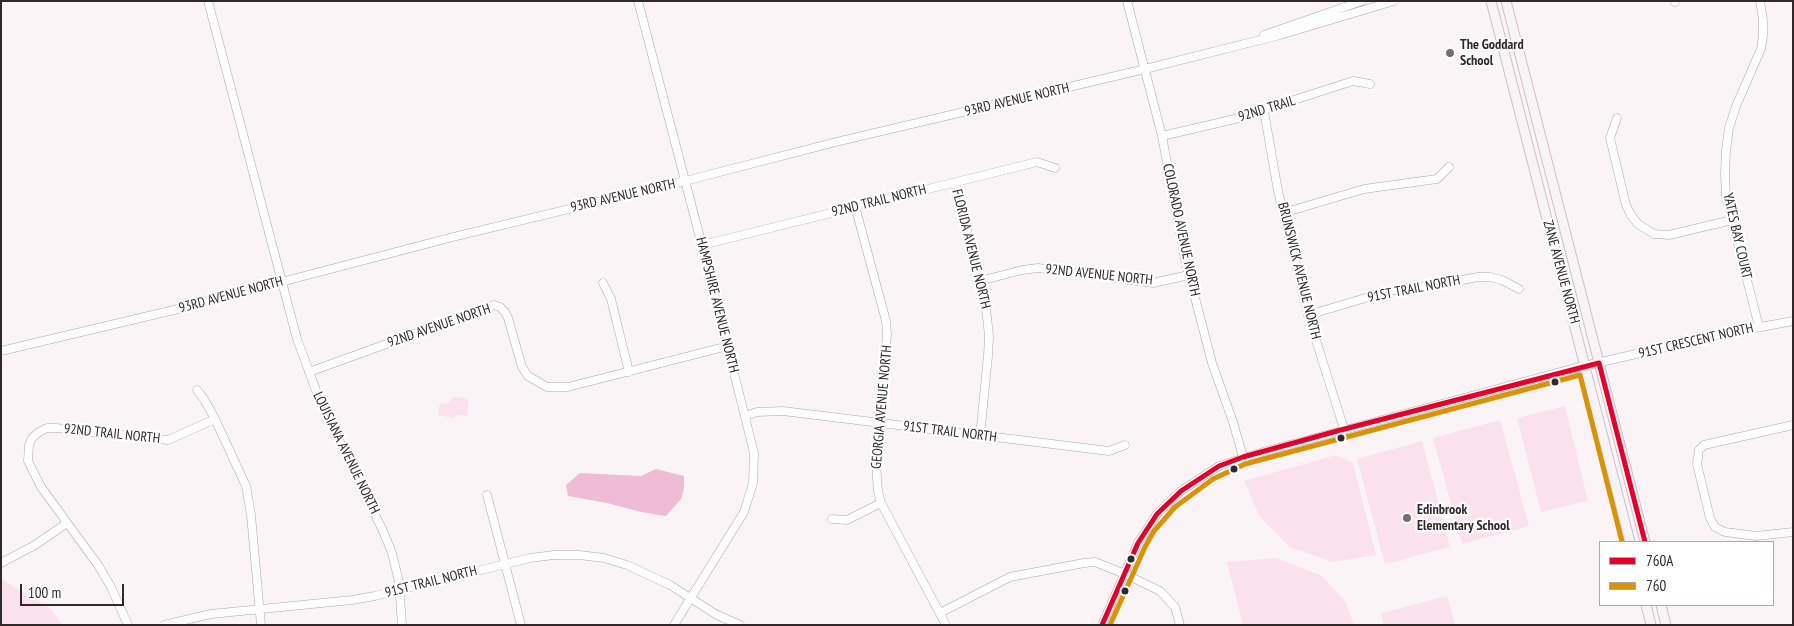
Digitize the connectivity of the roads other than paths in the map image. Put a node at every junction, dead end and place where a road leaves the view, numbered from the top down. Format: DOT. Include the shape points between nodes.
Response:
graph roads {
  1 [pos="208,1"];
  2 [pos="638,1"];
  3 [pos="1127,1"];
  4 [pos="1362,1"];
  5 [pos="1394,1"];
  6 [pos="1491,1"];
  7 [pos="1506,1"];
  8 [pos="1760,1"];
  9 [pos="1246,43"];
  10 [pos="1145,69"];
  11 [pos="1370,84"];
  12 [pos="1264,110"];
  13 [pos="1617,118"];
  14 [pos="1162,136"];
  15 [pos="1449,167"];
  16 [pos="1054,168"];
  17 [pos="685,181"];
  18 [pos="955,183"];
  19 [pos="855,206"];
  20 [pos="1283,213"];
  21 [pos="1732,220"];
  22 [pos="702,245"];
  23 [pos="1189,275"];
  24 [pos="980,281"];
  25 [pos="282,282"];
  26 [pos="603,283"];
  27 [pos="1520,289"];
  28 [pos="1308,315"];
  29 [pos="1793,321"];
  30 [pos="1759,327"];
  31 [pos="728,346"];
  32 [pos="1,351"];
  33 [pos="1599,363"];
  34 [pos="1585,366"];
  35 [pos="309,372"];
  36 [pos="629,372"];
  37 [pos="197,390"];
  38 [pos="745,416"];
  39 [pos="215,419"];
  40 [pos="880,423"];
  41 [pos="1793,425"];
  42 [pos="1344,430"];
  43 [pos="980,436"];
  44 [pos="1125,445"];
  45 [pos="1243,457"];
  46 [pos="487,494"];
  47 [pos="882,503"];
  48 [pos="832,519"];
  49 [pos="67,523"];
  50 [pos="1793,532"];
  51 [pos="1630,541"];
  52 [pos="1645,541"];
  53 [pos="1,563"];
  54 [pos="505,564"];
  55 [pos="1125,574"];
  56 [pos="400,590"];
  57 [pos="690,598"];
  58 [pos="1646,606"];
  59 [pos="1661,606"];
  60 [pos="259,609"];
  61 [pos="940,612"];
  62 [pos="128,625"];
  63 [pos="164,625"];
  64 [pos="261,625"];
  65 [pos="402,625"];
  66 [pos="521,625"];
  67 [pos="674,625"];
  68 [pos="740,625"];
  69 [pos="946,625"];
  70 [pos="1102,625"];
  71 [pos="1180,625"];
  72 [pos="1651,625"];
  73 [pos="1666,625"];
  1 -- 25 [label="street, LOUISIANA AVENUE NORTH"];
  2 -- 17 [label="street, HAMPSHIRE AVENUE NORTH"];
  3 -- 10 [label="street, COLORADO AVENUE NORTH"];
  4 -- 9 [label="street, 93RD AVENUE NORTH"];
  5 -- 9 [label="street, 93RD AVENUE NORTH"];
  6 -- 34 [label="main road, ZANE AVENUE NORTH"];
  7 -- 33 [label="main road, ZANE AVENUE NORTH"];
  8 -- 21 [label="street, YATES BAY COURT" via="1763,27 1760,49 1736,106 1726,151 1726,197"];
  9 -- 10 [label="street, 93RD AVENUE NORTH"];
  10 -- 14 [label="street, COLORADO AVENUE NORTH"];
  10 -- 17 [label="street, 93RD AVENUE NORTH"];
  11 -- 12 [label="street, 92ND TRAIL" via="1354,81"];
  12 -- 14 [label="street, 92ND TRAIL"];
  12 -- 20 [label="street, BRUNSWICK AVENUE NORTH"];
  13 -- 21 [label="street" via="1610,138 1626,204 1638,224 1654,234 1669,236"];
  14 -- 23 [label="street, COLORADO AVENUE NORTH"];
  15 -- 20 [label="street" via="1437,179 1364,189"];
  16 -- 18 [label="street, 92ND TRAIL NORTH" via="1037,162"];
  17 -- 22 [label="street, HAMPSHIRE AVENUE NORTH"];
  17 -- 25 [label="street, 93RD AVENUE NORTH"];
  18 -- 19 [label="street, 92ND TRAIL NORTH"];
  18 -- 24 [label="street, FLORIDA AVENUE NORTH"];
  19 -- 22 [label="street, 92ND TRAIL NORTH"];
  19 -- 40 [label="street, GEORGIA AVENUE NORTH" via="886,322"];
  20 -- 28 [label="street, BRUNSWICK AVENUE NORTH"];
  21 -- 30 [label="street, YATES BAY COURT"];
  22 -- 31 [label="street, HAMPSHIRE AVENUE NORTH"];
  23 -- 24 [label="street, 92ND AVENUE NORTH" via="1153,283 1038,268"];
  23 -- 45 [label="street, COLORADO AVENUE NORTH" via="1212,363"];
  24 -- 43 [label="street, FLORIDA AVENUE NORTH" via="989,336"];
  25 -- 32 [label="street, 93RD AVENUE NORTH"];
  25 -- 35 [label="street, LOUISIANA AVENUE NORTH" via="296,339"];
  26 -- 36 [label="street" via="611,299"];
  27 -- 28 [label="street, 91ST TRAIL NORTH" via="1502,280 1478,277 1389,291"];
  28 -- 42 [label="street, BRUNSWICK AVENUE NORTH"];
  29 -- 30 [label="street, 91ST CRESCENT NORTH"];
  30 -- 33 [label="street, 91ST CRESCENT NORTH"];
  31 -- 36 [label="street, 92ND AVENUE NORTH"];
  31 -- 38 [label="street, HAMPSHIRE AVENUE NORTH"];
  33 -- 34 [label="street, 91ST CRESCENT NORTH"];
  33 -- 52 [label="main road, ZANE AVENUE NORTH"];
  34 -- 42 [label="street, 91ST CRESCENT NORTH"];
  34 -- 51 [label="main road, ZANE AVENUE NORTH"];
  35 -- 36 [label="street, 92ND AVENUE NORTH" via="494,305 505,312 522,367 537,383 547,387 568,387"];
  35 -- 56 [label="street, LOUISIANA AVENUE NORTH" via="383,531 394,560"];
  37 -- 39 [label="street"];
  38 -- 40 [label="street, 91ST TRAIL NORTH" via="783,411"];
  38 -- 57 [label="street, HAMPSHIRE AVENUE NORTH" via="754,453 749,498 736,525"];
  39 -- 49 [label="street, 92ND TRAIL NORTH" via="168,440 56,428 39,432 32,438 28,461"];
  39 -- 60 [label="street" via="246,486"];
  40 -- 43 [label="street, 91ST TRAIL NORTH"];
  40 -- 47 [label="street, GEORGIA AVENUE NORTH" via="876,478"];
  41 -- 50 [label="street" via="1704,445 1699,450 1697,464 1710,518 1716,527 1725,532 1756,536"];
  42 -- 45 [label="street, 91ST CRESCENT NORTH"];
  43 -- 44 [label="street, 91ST TRAIL NORTH" via="1108,451"];
  45 -- 55 [label="street, 91ST CRESCENT NORTH" via="1209,472 1170,500 1138,543"];
  46 -- 54 [label="street"];
  47 -- 48 [label="street" via="847,520"];
  47 -- 61 [label="street, GEORGIA AVENUE NORTH"];
  49 -- 53 [label="street"];
  49 -- 62 [label="street" via="102,572"];
  54 -- 56 [label="street, 91ST TRAIL NORTH"];
  54 -- 57 [label="street, 91ST TRAIL NORTH" via="554,555 604,558 650,575"];
  54 -- 66 [label="street"];
  55 -- 61 [label="street" via="1095,562 1024,574 996,583"];
  55 -- 70 [label="street, 91ST CRESCENT NORTH"];
  55 -- 71 [label="street" via="1164,595 1174,607"];
  56 -- 60 [label="street, 91ST TRAIL NORTH" via="352,600"];
  56 -- 65 [label="street, LOUISIANA AVENUE NORTH"];
  57 -- 67 [label="street, HAMPSHIRE AVENUE NORTH"];
  57 -- 68 [label="street"];
  58 -- 72 [label="main road"];
  59 -- 73 [label="main road"];
  60 -- 63 [label="street, 91ST TRAIL NORTH" via="211,614"];
  60 -- 64 [label="street"];
  61 -- 69 [label="street, GEORGIA AVENUE NORTH"];
}
